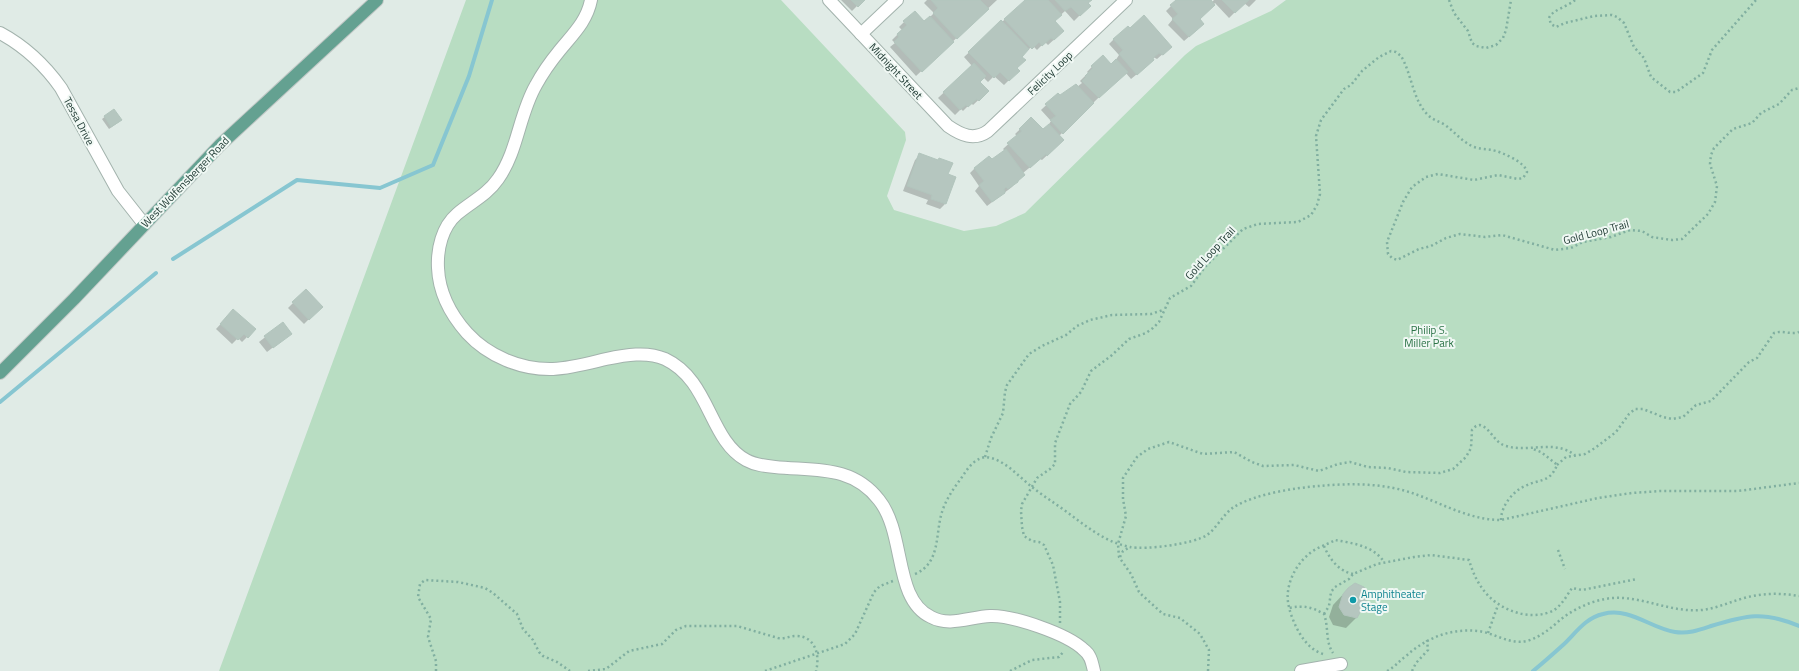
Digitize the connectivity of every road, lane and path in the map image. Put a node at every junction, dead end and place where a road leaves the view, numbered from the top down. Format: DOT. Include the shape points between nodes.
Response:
graph roads {
  1 [pos="377,0"];
  2 [pos="591,0"];
  3 [pos="829,0"];
  4 [pos="897,0"];
  5 [pos="1126,0"];
  6 [pos="1449,0"];
  7 [pos="1511,0"];
  8 [pos="1575,0"];
  9 [pos="1756,0"];
  10 [pos="0,33"];
  11 [pos="861,34"];
  12 [pos="1799,88"];
  13 [pos="968,136"];
  14 [pos="144,224"];
  15 [pos="1164,310"];
  16 [pos="1799,332"];
  17 [pos="0,373"];
  18 [pos="1532,449"];
  19 [pos="1575,455"];
  20 [pos="984,457"];
  21 [pos="1557,465"];
  22 [pos="1799,483"];
  23 [pos="1032,487"];
  24 [pos="1501,520"];
  25 [pos="1118,544"];
  26 [pos="1324,546"];
  27 [pos="1131,547"];
  28 [pos="1558,550"];
  29 [pos="1120,557"];
  30 [pos="1384,562"];
  31 [pos="1565,569"];
  32 [pos="1353,574"];
  33 [pos="903,578"];
  34 [pos="1638,579"];
  35 [pos="1799,596"];
  36 [pos="1498,605"];
  37 [pos="1289,608"];
  38 [pos="1324,614"];
  39 [pos="1488,633"];
  40 [pos="1066,638"];
  41 [pos="1427,640"];
  42 [pos="818,654"];
  43 [pos="1327,656"];
  44 [pos="1331,656"];
  45 [pos="1341,664"];
  46 [pos="436,671"];
  47 [pos="570,671"];
  48 [pos="588,671"];
  49 [pos="764,671"];
  50 [pos="816,671"];
  51 [pos="1010,671"];
  52 [pos="1094,671"];
  53 [pos="1208,671"];
  54 [pos="1301,671"];
  55 [pos="1387,671"];
  56 [pos="1412,671"];
  1 -- 14 [label="main road, West Wolfensberger Road" via="220,145"];
  2 -- 33 [label="street" via="582,24 546,68 534,88 507,164 499,177 490,189 458,213 444,231 438,256 438,269 439,282 448,305 464,330 475,341 494,354 527,367 565,367 636,354 661,357 673,363 696,387 729,444 742,458 763,466 844,473 874,493 889,514"];
  3 -- 11 [label="street, Midnight Street"];
  4 -- 11 [label="street"];
  5 -- 13 [label="street, Felicity Loop" via="988,131 983,135"];
  6 -- 7 [label="path" via="1457,18 1468,31 1472,43 1486,48 1496,45 1503,38"];
  8 -- 9 [label="path" via="1551,13 1551,24 1556,27 1594,16 1617,16 1624,23 1634,47 1644,58 1651,77 1674,93 1682,90 1703,73 1712,50"];
  10 -- 14 [label="street, Tessa Drive" via="40,60 53,76 118,191"];
  11 -- 13 [label="street, Midnight Street" via="948,126"];
  12 -- 15 [label="path, Gold Loop Trail" via="1792,90 1779,104 1761,113 1752,123 1733,129 1714,148 1710,164 1717,186 1715,202 1708,214 1682,238 1672,240 1652,237 1642,231 1630,230 1611,237 1583,242 1569,249 1555,250 1502,235 1485,237 1460,234 1397,260 1389,256 1387,242 1403,202 1417,182 1434,174 1474,180 1498,175 1518,179 1524,177 1527,172 1521,162 1493,150 1472,146 1444,124 1429,116 1420,103 1402,58 1396,52 1386,52 1344,89 1319,126 1316,145 1320,191 1317,205 1311,215 1298,222 1258,224 1243,229 1204,267 1191,286 1172,296"];
  14 -- 17 [label="main road, West Wolfensberger Road"];
  15 -- 20 [label="path" via="1151,314 1112,315 1090,320 1029,354 1004,392 1003,413"];
  15 -- 23 [label="path, Gold Loop Trail" via="1153,328 1129,339 1089,374 1082,392 1073,399 1064,416 1056,443 1055,464 1037,478"];
  16 -- 19 [label="path" via="1774,333 1758,358 1749,362 1713,400 1696,405 1683,416 1672,419 1643,409 1635,409 1616,432 1600,445 1585,454"];
  18 -- 19 [label="path" via="1550,446"];
  18 -- 21 [label="path"];
  18 -- 25 [label="path" via="1502,445 1485,427 1478,425 1472,430 1471,448 1466,457 1453,469 1440,474 1368,467 1350,462 1319,471 1289,464 1263,466 1234,452 1203,454 1175,443 1163,443 1140,455 1123,478 1126,516"];
  19 -- 21 [label="path" via="1566,457"];
  20 -- 23 [label="path" via="1004,465"];
  20 -- 33 [label="path" via="972,464 949,496 940,518 931,561 924,569"];
  21 -- 24 [label="path" via="1546,479 1525,485 1514,494 1502,508"];
  22 -- 24 [label="path" via="1738,491 1632,493"];
  23 -- 25 [label="path" via="1097,534"];
  23 -- 40 [label="path, Gold Loop Trail" via="1022,507 1022,530 1029,540 1044,544 1052,561 1060,602 1060,623"];
  24 -- 27 [label="path" via="1482,519 1397,489 1352,485 1318,486 1245,502 1233,508 1202,538 1161,547"];
  25 -- 27 [label="path"];
  25 -- 29 [label="path"];
  26 -- 30 [label="path" via="1335,540 1361,545 1381,557"];
  26 -- 32 [label="path" via="1337,566"];
  26 -- 37 [label="path" via="1305,558 1294,572 1288,592"];
  27 -- 29 [label="path" via="1122,551"];
  28 -- 31 [label="path"];
  29 -- 53 [label="path" via="1142,595 1163,614 1180,618 1200,634 1209,650"];
  30 -- 32 [label="path"];
  30 -- 36 [label="path" via="1431,555 1469,560 1479,583"];
  32 -- 38 [label="path" via="1331,592 1329,606"];
  33 -- 40 [label="street" via="915,605 930,617 941,621 954,621 1002,616"];
  33 -- 42 [label="path" via="877,588 851,640"];
  34 -- 36 [label="path" via="1582,590 1572,588 1554,609 1538,614 1524,615"];
  35 -- 39 [label="path" via="1766,594 1715,608 1694,610 1682,610 1636,599 1611,598 1583,606 1548,630 1528,640 1512,642"];
  36 -- 39 [label="path"];
  37 -- 38 [label="path" via="1312,607"];
  37 -- 43 [label="path" via="1298,631 1308,645"];
  38 -- 44 [label="path" via="1327,624 1326,638 1335,657"];
  39 -- 41 [label="path" via="1460,631 1441,634"];
  40 -- 51 [label="path" via="1065,648 1059,657 1032,660"];
  40 -- 52 [label="street" via="1090,655"];
  41 -- 55 [label="path"];
  41 -- 56 [label="path" via="1428,650"];
  42 -- 48 [label="path" via="814,644 801,636 778,638 737,626 686,626 676,630 662,644 629,651 606,669"];
  42 -- 49 [label="path"];
  42 -- 50 [label="path"];
  45 -- 54 [label="street"];
  46 -- 47 [label="path" via="436,661 428,636 431,619 420,603 418,594 420,584 425,580 458,582 493,592 517,614 523,629 539,652"];
}
